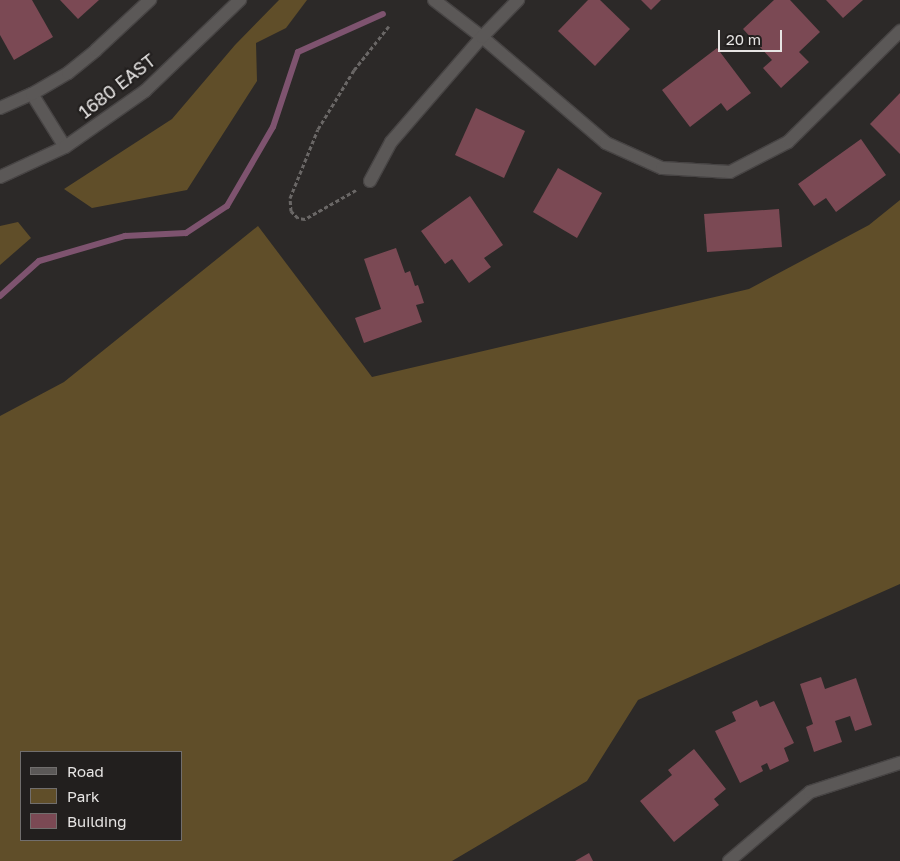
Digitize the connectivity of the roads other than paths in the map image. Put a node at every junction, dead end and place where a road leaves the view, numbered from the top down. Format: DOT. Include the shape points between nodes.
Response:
graph roads {
  1 [pos="150,0"];
  2 [pos="240,0"];
  3 [pos="434,0"];
  4 [pos="518,0"];
  5 [pos="900,30"];
  6 [pos="482,37"];
  7 [pos="32,94"];
  8 [pos="0,108"];
  9 [pos="65,147"];
  10 [pos="0,177"];
  11 [pos="370,181"];
  12 [pos="900,762"];
  13 [pos="735,859"];
  1 -- 7 [label="street" via="68,73"];
  2 -- 9 [label="street, 1680 EAST" via="145,90"];
  3 -- 6 [label="street"];
  4 -- 6 [label="street"];
  5 -- 6 [label="street" via="788,142 730,172 662,168 606,143"];
  6 -- 11 [label="street" via="391,142"];
  7 -- 8 [label="street"];
  7 -- 9 [label="street"];
  9 -- 10 [label="street, 1680 EAST"];
  12 -- 13 [label="street" via="810,792"];
}
